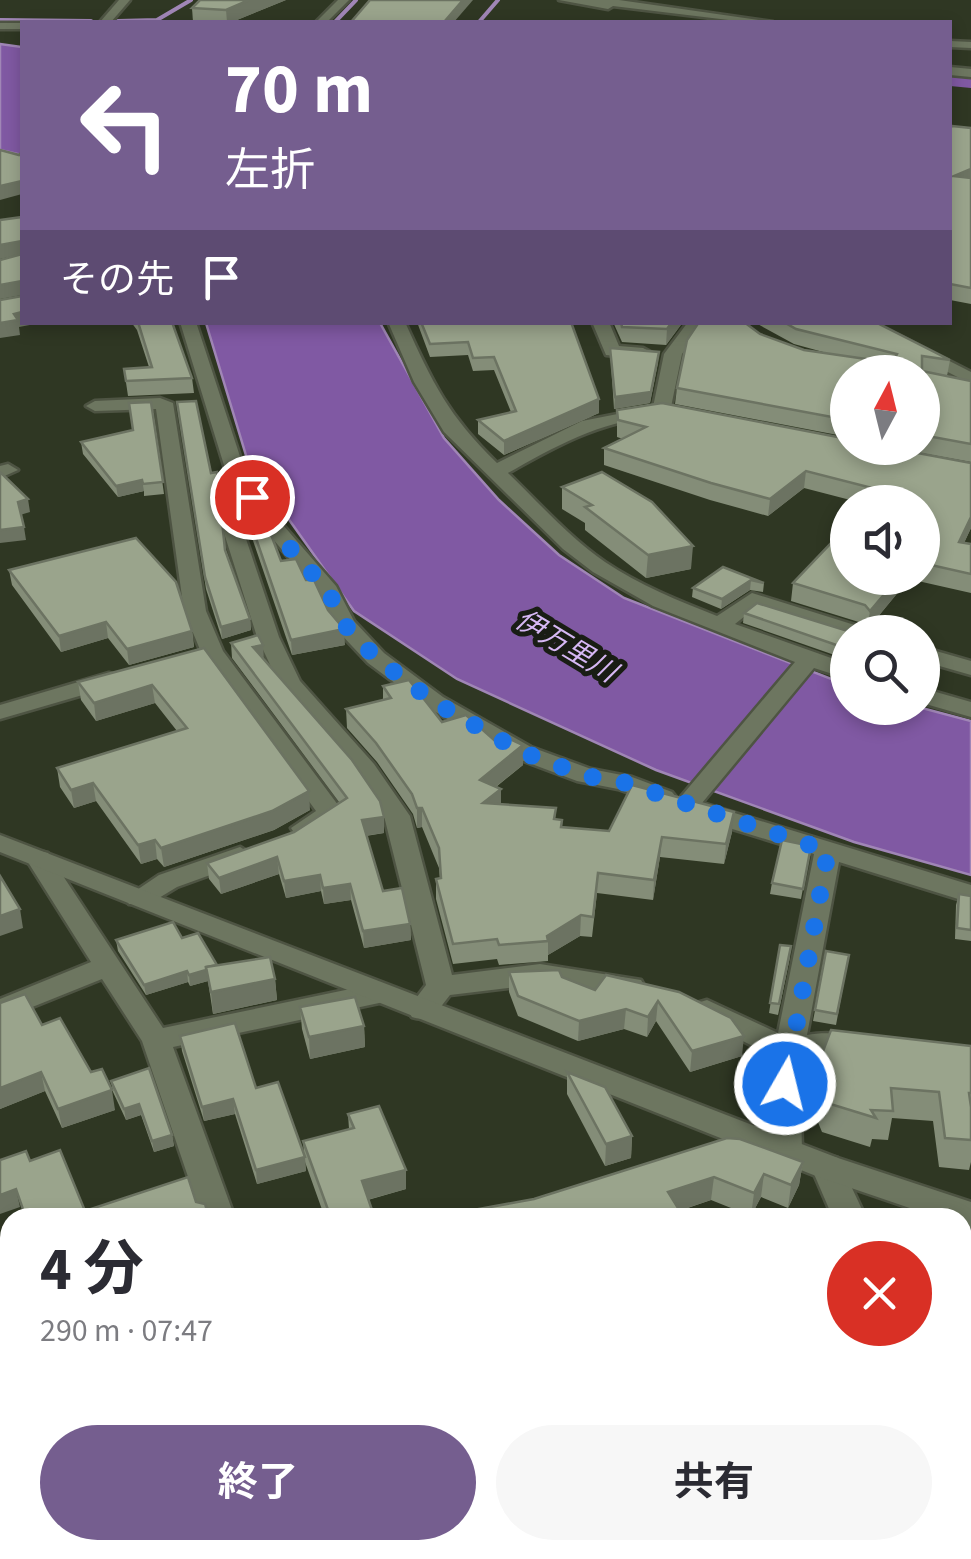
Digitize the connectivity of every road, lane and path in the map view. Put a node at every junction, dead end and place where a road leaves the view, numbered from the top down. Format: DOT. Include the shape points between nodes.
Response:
graph roads {
  1 [pos="125,0"];
  2 [pos="344,0"];
  3 [pos="564,0"];
  4 [pos="594,0"];
  5 [pos="108,20"];
  6 [pos="324,20"];
  7 [pos="717,20"];
  8 [pos="751,20"];
  9 [pos="188,325"];
  10 [pos="397,325"];
  11 [pos="601,325"];
  12 [pos="695,325"];
  13 [pos="865,325"];
  14 [pos="672,354"];
  15 [pos="971,379"];
  16 [pos="940,383"];
  17 [pos="971,389"];
  18 [pos="187,402"];
  19 [pos="95,406"];
  20 [pos="661,411"];
  21 [pos="698,418"];
  22 [pos="495,472"];
  23 [pos="241,488"];
  24 [pos="830,625"];
  25 [pos="718,626"];
  26 [pos="231,647"];
  27 [pos="940,659"];
  28 [pos="808,660"];
  29 [pos="830,667"];
  30 [pos="971,668"];
  31 [pos="139,672"];
  32 [pos="940,701"];
  33 [pos="971,710"];
  34 [pos="0,712"];
  35 [pos="686,806"];
  36 [pos="0,842"];
  37 [pos="828,851"];
  38 [pos="39,859"];
  39 [pos="971,894"];
  40 [pos="139,898"];
  41 [pos="108,966"];
  42 [pos="441,986"];
  43 [pos="380,993"];
  44 [pos="0,1010"];
  45 [pos="422,1010"];
  46 [pos="156,1040"];
  47 [pos="786,1050"];
  48 [pos="878,1050"];
  49 [pos="750,1137"];
  50 [pos="786,1152"];
  51 [pos="695,1154"];
  52 [pos="826,1168"];
  53 [pos="216,1208"];
  54 [pos="845,1208"];
  55 [pos="949,1208"];
  1 -- 5 [label="street"];
  2 -- 6 [label="street"];
  3 -- 7 [label="street"];
  4 -- 8 [label="street"];
  9 -- 18 [label="street"];
  10 -- 22 [label="street" via="451,428"];
  11 -- 14 [label="street" via="612,350"];
  12 -- 14 [label="street"];
  13 -- 15 [label="street"];
  14 -- 20 [label="street"];
  16 -- 17 [label="street"];
  18 -- 19 [label="street"];
  18 -- 23 [label="street"];
  18 -- 26 [label="street" via="195,611"];
  20 -- 21 [label="street"];
  20 -- 22 [label="street" via="580,426"];
  22 -- 25 [label="street" via="600,568"];
  23 -- 26 [label="street" via="233,502"];
  23 -- 35 [label="street" via="328,591 344,624 434,702 522,752"];
  24 -- 25 [label="street" via="752,600"];
  25 -- 28 [label="street"];
  26 -- 40 [label="street" via="331,813"];
  26 -- 42 [label="street" via="289,683 396,816"];
  27 -- 30 [label="street"];
  28 -- 29 [label="street"];
  28 -- 35 [label="street"];
  31 -- 34 [label="street"];
  32 -- 33 [label="street"];
  35 -- 37 [label="street"];
  36 -- 38 [label="street"];
  37 -- 39 [label="street"];
  37 -- 47 [label="street" via="796,1027"];
  38 -- 40 [label="street"];
  38 -- 41 [label="street"];
  40 -- 43 [label="street"];
  41 -- 44 [label="street"];
  41 -- 46 [label="street"];
  42 -- 45 [label="street"];
  42 -- 47 [label="street" via="540,974 611,982 678,998"];
  43 -- 45 [label="street"];
  43 -- 46 [label="street"];
  45 -- 49 [label="street"];
  46 -- 53 [label="street"];
  47 -- 48 [label="street" via="822,1043"];
  47 -- 50 [label="street"];
  49 -- 50 [label="street"];
  49 -- 51 [label="street"];
  50 -- 52 [label="street"];
  52 -- 54 [label="street"];
  52 -- 55 [label="street"];
}
